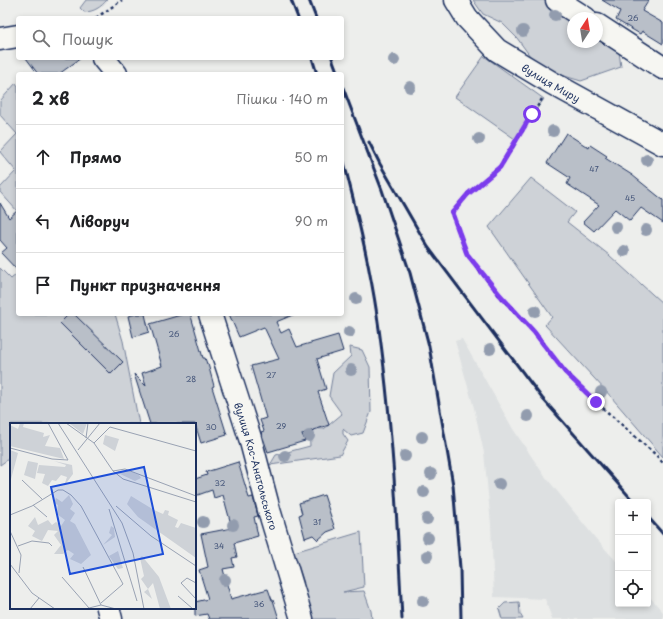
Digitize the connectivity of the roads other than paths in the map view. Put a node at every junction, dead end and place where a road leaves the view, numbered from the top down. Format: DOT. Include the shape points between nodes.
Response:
graph roads {
  1 [pos="456,0"];
  2 [pos="557,0"];
  3 [pos="576,12"];
  4 [pos="603,30"];
  5 [pos="16,36"];
  6 [pos="0,39"];
  7 [pos="105,60"];
  8 [pos="663,68"];
  9 [pos="114,72"];
  10 [pos="663,144"];
  11 [pos="211,316"];
  12 [pos="108,609"];
  13 [pos="111,619"];
  14 [pos="302,619"];
  1 -- 10 [label="street, вулиця Миру" via="467,18 498,50"];
  2 -- 3 [label="street"];
  4 -- 8 [label="street"];
  5 -- 6 [label="street"];
  7 -- 9 [label="street"];
  11 -- 14 [label="street, вулиця Кос-Анатольського" via="250,438"];
  12 -- 13 [label="street"];
}
